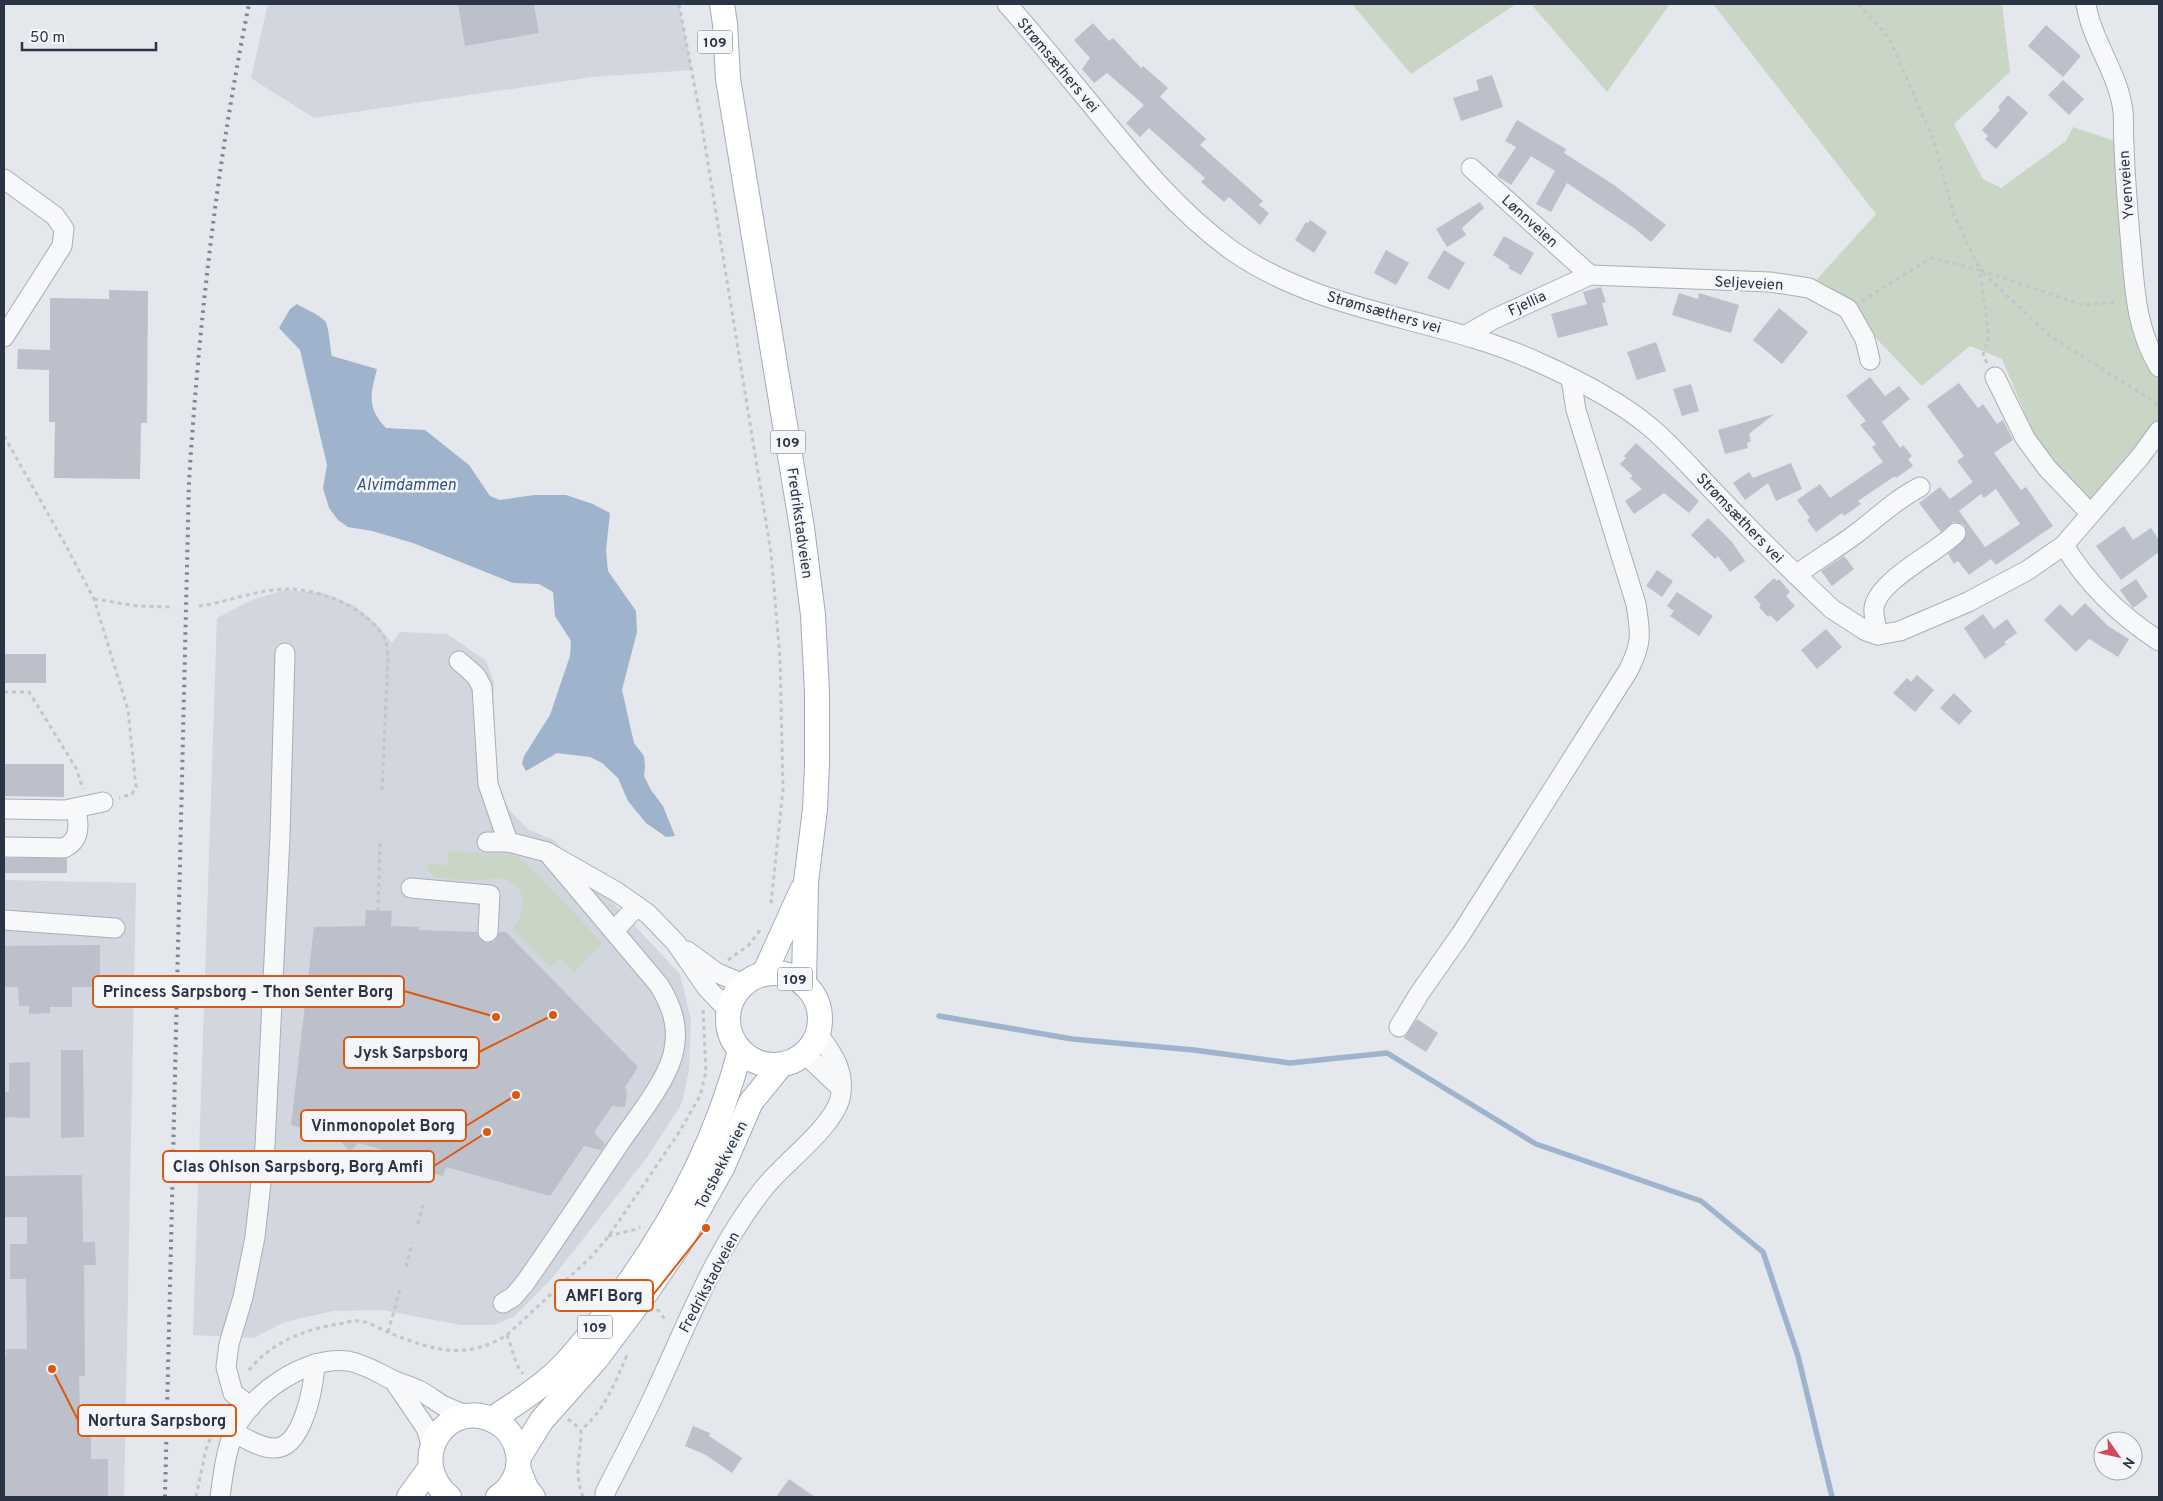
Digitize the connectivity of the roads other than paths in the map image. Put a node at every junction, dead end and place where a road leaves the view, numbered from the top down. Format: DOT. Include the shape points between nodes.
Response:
graph roads {
  1 [pos="706,4"];
  2 [pos="722,4"];
  3 [pos="1007,4"];
  4 [pos="2086,4"];
  5 [pos="728,79"];
  6 [pos="1471,168"];
  7 [pos="4,179"];
  8 [pos="1590,274"];
  9 [pos="1466,335"];
  10 [pos="4,337"];
  11 [pos="1870,360"];
  12 [pos="2159,367"];
  13 [pos="1994,378"];
  14 [pos="1571,379"];
  15 [pos="2159,431"];
  16 [pos="1920,487"];
  17 [pos="2090,513"];
  18 [pos="1956,533"];
  19 [pos="2064,545"];
  20 [pos="1796,575"];
  21 [pos="1878,635"];
  22 [pos="2159,641"];
  23 [pos="285,653"];
  24 [pos="459,661"];
  25 [pos="4,809"];
  26 [pos="487,842"];
  27 [pos="508,842"];
  28 [pos="4,847"];
  29 [pos="547,852"];
  30 [pos="806,882"];
  31 [pos="411,888"];
  32 [pos="637,906"];
  33 [pos="4,920"];
  34 [pos="115,928"];
  35 [pos="614,931"];
  36 [pos="488,932"];
  37 [pos="676,943"];
  38 [pos="754,979"];
  39 [pos="804,984"];
  40 [pos="728,1010"];
  41 [pos="1400,1027"];
  42 [pos="818,1034"];
  43 [pos="740,1051"];
  44 [pos="804,1054"];
  45 [pos="781,1065"];
  46 [pos="840,1087"];
  47 [pos="503,1303"];
  48 [pos="315,1364"];
  49 [pos="394,1381"];
  50 [pos="251,1407"];
  51 [pos="469,1416"];
  52 [pos="492,1419"];
  53 [pos="233,1432"];
  54 [pos="431,1458"];
  55 [pos="519,1462"];
  56 [pos="220,1497"];
  57 [pos="409,1497"];
  58 [pos="450,1497"];
  59 [pos="498,1497"];
  60 [pos="532,1497"];
  61 [pos="605,1497"];
  1 -- 5 [label="main road, Fredrikstadveien / 109" via="711,30"];
  2 -- 5 [label="main road, Fredrikstadveien / 109"];
  3 -- 9 [label="street, Strømsæthers vei" via="1139,164 1173,200 1236,253 1306,290"];
  4 -- 12 [label="street, Yvenveien" via="2094,34 2114,75 2123,112 2126,202 2138,315 2147,347"];
  5 -- 30 [label="main road, Fredrikstadveien / 109" via="802,528 813,614 818,692 817,765"];
  6 -- 8 [label="street, Lønnveien"];
  7 -- 10 [label="street" via="55,216 64,229 62,246"];
  8 -- 9 [label="street, Fjellia"];
  8 -- 11 [label="street, Seljeveien" via="1770,282 1809,288 1848,309 1865,339"];
  9 -- 14 [label="street, Strømsæthers vei" via="1540,363"];
  13 -- 17 [label="street" via="2025,438 2046,468"];
  14 -- 20 [label="street, Strømsæthers vei" via="1649,426"];
  14 -- 41 [label="street" via="1576,410 1636,604 1641,633 1638,646 1628,671"];
  15 -- 17 [label="street"];
  16 -- 20 [label="street, Strømsæthers vei"];
  17 -- 19 [label="street"];
  18 -- 21 [label="street" via="1947,543 1916,562 1878,596 1874,609"];
  19 -- 21 [label="street" via="2028,570 1968,602 1900,631"];
  19 -- 22 [label="street" via="2075,565 2100,594"];
  20 -- 21 [label="street, Strømsæthers vei" via="1832,609"];
  23 -- 50 [label="street" via="266,1146 255,1237 226,1367 233,1393"];
  24 -- 27 [label="street" via="476,676 482,687 488,784"];
  25 -- 28 [label="street" via="65,810 89,806 71,845 64,848"];
  26 -- 27 [label="street"];
  27 -- 29 [label="street"];
  29 -- 32 [label="street"];
  29 -- 35 [label="street"];
  30 -- 38 [label="main road, Fredrikstadveien / 109"];
  30 -- 39 [label="main road, Fredrikstadveien / 109"];
  31 -- 36 [label="street" via="490,895"];
  32 -- 35 [label="street"];
  32 -- 37 [label="street"];
  33 -- 34 [label="street"];
  35 -- 47 [label="street" via="659,985 670,1004 676,1028 674,1051 646,1106 525,1283"];
  37 -- 38 [label="street" via="718,973"];
  37 -- 40 [label="street" via="707,988"];
  38 -- 39 [label="main road, 109" via="778,973 792,976"];
  38 -- 40 [label="main road, 109" via="734,996"];
  39 -- 42 [label="main road, 109" via="818,1007"];
  40 -- 43 [label="main road" via="732,1039"];
  42 -- 44 [label="main road, 109"];
  42 -- 46 [label="street, Fredrikstadveien" via="836,1059"];
  43 -- 45 [label="main road" via="766,1065"];
  43 -- 52 [label="main road, Torsbekkveien / 109" via="729,1091 702,1161 638,1268 590,1334 552,1377"];
  44 -- 45 [label="main road, 109"];
  44 -- 46 [label="street"];
  45 -- 55 [label="main road, Torsbekkveien / 109" via="751,1102 722,1168 678,1246 597,1358 542,1420"];
  46 -- 61 [label="street, Fredrikstadveien" via="840,1099 825,1126 752,1202 718,1257"];
  48 -- 49 [label="street" via="347,1361 370,1367"];
  48 -- 50 [label="street" via="295,1371 274,1385"];
  48 -- 53 [label="street" via="314,1385 308,1405 300,1427 288,1443 274,1449"];
  49 -- 51 [label="street"];
  49 -- 54 [label="street" via="426,1428"];
  50 -- 53 [label="street"];
  51 -- 52 [label="main road"];
  51 -- 54 [label="main road" via="446,1426 437,1436"];
  52 -- 55 [label="main road" via="511,1434"];
  53 -- 56 [label="street"];
  54 -- 57 [label="main road"];
  54 -- 58 [label="main road" via="434,1480"];
  55 -- 59 [label="main road, 109" via="514,1481"];
  55 -- 60 [label="main road"];
}
